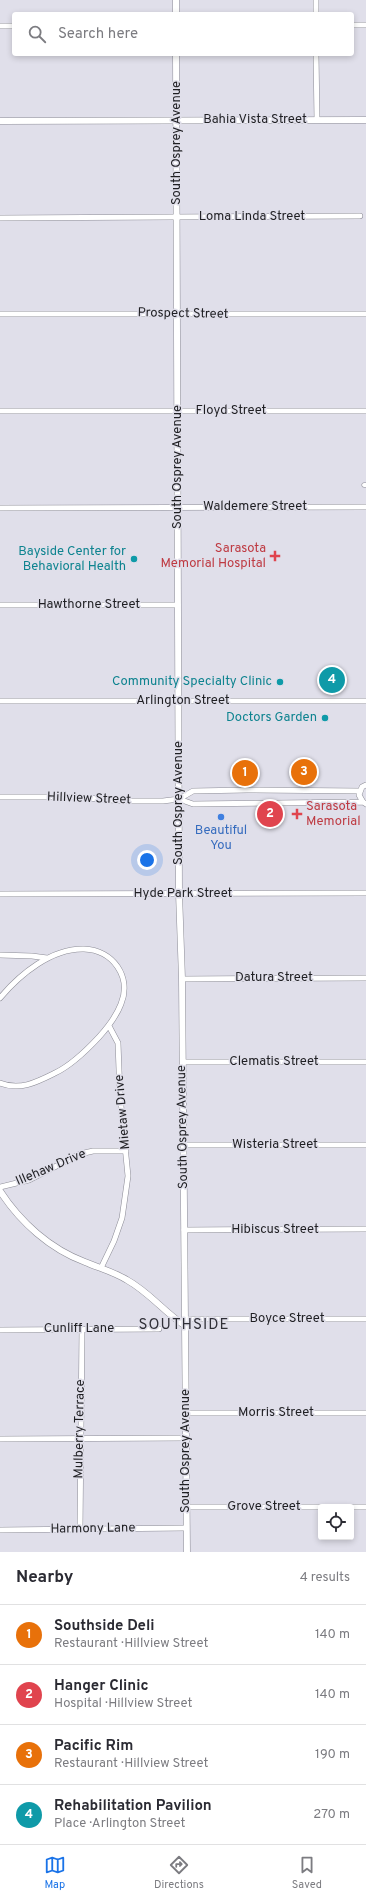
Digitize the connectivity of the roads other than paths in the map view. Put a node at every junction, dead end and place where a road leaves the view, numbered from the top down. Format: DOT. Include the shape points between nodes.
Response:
graph roads {
  1 [pos="176,0"];
  2 [pos="316,0"];
  3 [pos="176,12"];
  4 [pos="316,12"];
  5 [pos="354,25"];
  6 [pos="366,25"];
  7 [pos="0,26"];
  8 [pos="12,26"];
  9 [pos="176,56"];
  10 [pos="316,56"];
  11 [pos="177,120"];
  12 [pos="317,120"];
  13 [pos="366,120"];
  14 [pos="0,121"];
  15 [pos="360,216"];
  16 [pos="0,218"];
  17 [pos="178,218"];
  18 [pos="0,314"];
  19 [pos="178,314"];
  20 [pos="366,314"];
  21 [pos="0,411"];
  22 [pos="179,411"];
  23 [pos="366,411"];
  24 [pos="366,507"];
  25 [pos="0,508"];
  26 [pos="178,508"];
  27 [pos="178,604"];
  28 [pos="0,605"];
  29 [pos="0,701"];
  30 [pos="179,701"];
  31 [pos="366,701"];
  32 [pos="366,779"];
  33 [pos="365,785"];
  34 [pos="360,791"];
  35 [pos="0,798"];
  36 [pos="179,799"];
  37 [pos="364,804"];
  38 [pos="179,893"];
  39 [pos="0,894"];
  40 [pos="366,894"];
  41 [pos="0,955"];
  42 [pos="47,958"];
  43 [pos="366,978"];
  44 [pos="182,979"];
  45 [pos="0,998"];
  46 [pos="109,1026"];
  47 [pos="183,1062"];
  48 [pos="366,1062"];
  49 [pos="0,1083"];
  50 [pos="184,1145"];
  51 [pos="366,1145"];
  52 [pos="126,1151"];
  53 [pos="0,1187"];
  54 [pos="0,1191"];
  55 [pos="3,1199"];
  56 [pos="184,1230"];
  57 [pos="366,1230"];
  58 [pos="101,1268"];
  59 [pos="184,1318"];
  60 [pos="366,1319"];
  61 [pos="184,1325"];
  62 [pos="82,1329"];
  63 [pos="159,1329"];
  64 [pos="0,1330"];
  65 [pos="186,1413"];
  66 [pos="366,1413"];
  67 [pos="186,1438"];
  68 [pos="0,1439"];
  69 [pos="80,1439"];
  70 [pos="186,1507"];
  71 [pos="366,1507"];
  72 [pos="186,1528"];
  73 [pos="80,1529"];
  74 [pos="0,1530"];
  75 [pos="187,1552"];
  1 -- 3 [label="street"];
  2 -- 4 [label="street"];
  5 -- 6 [label="street"];
  7 -- 8 [label="street"];
  9 -- 11 [label="street, South Osprey Avenue"];
  10 -- 12 [label="street"];
  11 -- 12 [label="street, Bahia Vista Street"];
  11 -- 14 [label="street, Bahia Vista Street"];
  11 -- 17 [label="street, South Osprey Avenue"];
  12 -- 13 [label="street, Bahia Vista Street"];
  15 -- 17 [label="street, Loma Linda Street"];
  16 -- 17 [label="street, Loma Linda Street"];
  17 -- 19 [label="street, South Osprey Avenue"];
  18 -- 19 [label="street, Prospect Street"];
  19 -- 20 [label="street, Prospect Street"];
  19 -- 22 [label="street, South Osprey Avenue"];
  21 -- 22 [label="street, Floyd Street"];
  22 -- 23 [label="street, Floyd Street"];
  22 -- 26 [label="street, South Osprey Avenue"];
  24 -- 26 [label="street, Waldemere Street"];
  25 -- 26 [label="street, Waldemere Street"];
  26 -- 27 [label="street, South Osprey Avenue"];
  27 -- 28 [label="street, Hawthorne Street"];
  27 -- 30 [label="street, South Osprey Avenue"];
  29 -- 30 [label="street, Arlington Street"];
  30 -- 31 [label="street, Arlington Street"];
  30 -- 36 [label="street, South Osprey Avenue"];
  32 -- 33 [label="street"];
  33 -- 34 [label="street"];
  34 -- 36 [label="street, Hillview Street" via="193,792"];
  34 -- 37 [label="street" via="359,795"];
  35 -- 36 [label="street, Hillview Street" via="76,797 122,801"];
  36 -- 37 [label="street, Hillview Street" via="193,804"];
  36 -- 38 [label="street, South Osprey Avenue"];
  38 -- 39 [label="street, Hyde Park Street"];
  38 -- 40 [label="street, Hyde Park Street"];
  38 -- 44 [label="street, South Osprey Avenue"];
  41 -- 42 [label="street"];
  42 -- 45 [label="street" via="21,976"];
  42 -- 46 [label="street" via="84,949 112,958 119,968 124,988 121,1004"];
  43 -- 44 [label="street, Datura Street"];
  44 -- 47 [label="street, South Osprey Avenue"];
  46 -- 49 [label="street" via="81,1056 60,1071 25,1086"];
  46 -- 52 [label="street, Mietaw Drive" via="118,1043"];
  47 -- 48 [label="street, Clematis Street"];
  47 -- 50 [label="street, South Osprey Avenue"];
  50 -- 51 [label="street, Wisteria Street"];
  50 -- 56 [label="street, South Osprey Avenue"];
  52 -- 53 [label="street, Illehaw Drive" via="93,1151 80,1154 28,1180"];
  52 -- 58 [label="street, Mietaw Drive" via="128,1176 124,1206 118,1229"];
  54 -- 55 [label="street"];
  55 -- 58 [label="street" via="50,1243 74,1257"];
  56 -- 57 [label="street, Hibiscus Street"];
  56 -- 59 [label="street, South Osprey Avenue"];
  58 -- 61 [label="street" via="135,1284 171,1317"];
  59 -- 60 [label="street, Boyce Street"];
  59 -- 61 [label="street, South Osprey Avenue"];
  61 -- 65 [label="street, South Osprey Avenue"];
  62 -- 63 [label="street, Cunliff Lane"];
  62 -- 64 [label="street, Cunliff Lane"];
  62 -- 69 [label="street, Mulberry Terrace"];
  65 -- 66 [label="street, Morris Street"];
  65 -- 67 [label="street, South Osprey Avenue"];
  67 -- 69 [label="street"];
  67 -- 70 [label="street, South Osprey Avenue"];
  68 -- 69 [label="street"];
  69 -- 73 [label="street, Mulberry Terrace"];
  70 -- 71 [label="street, Grove Street"];
  70 -- 72 [label="street, South Osprey Avenue"];
  72 -- 73 [label="street, Harmony Lane"];
  72 -- 75 [label="street, South Osprey Avenue"];
  73 -- 74 [label="street, Harmony Lane"];
}
